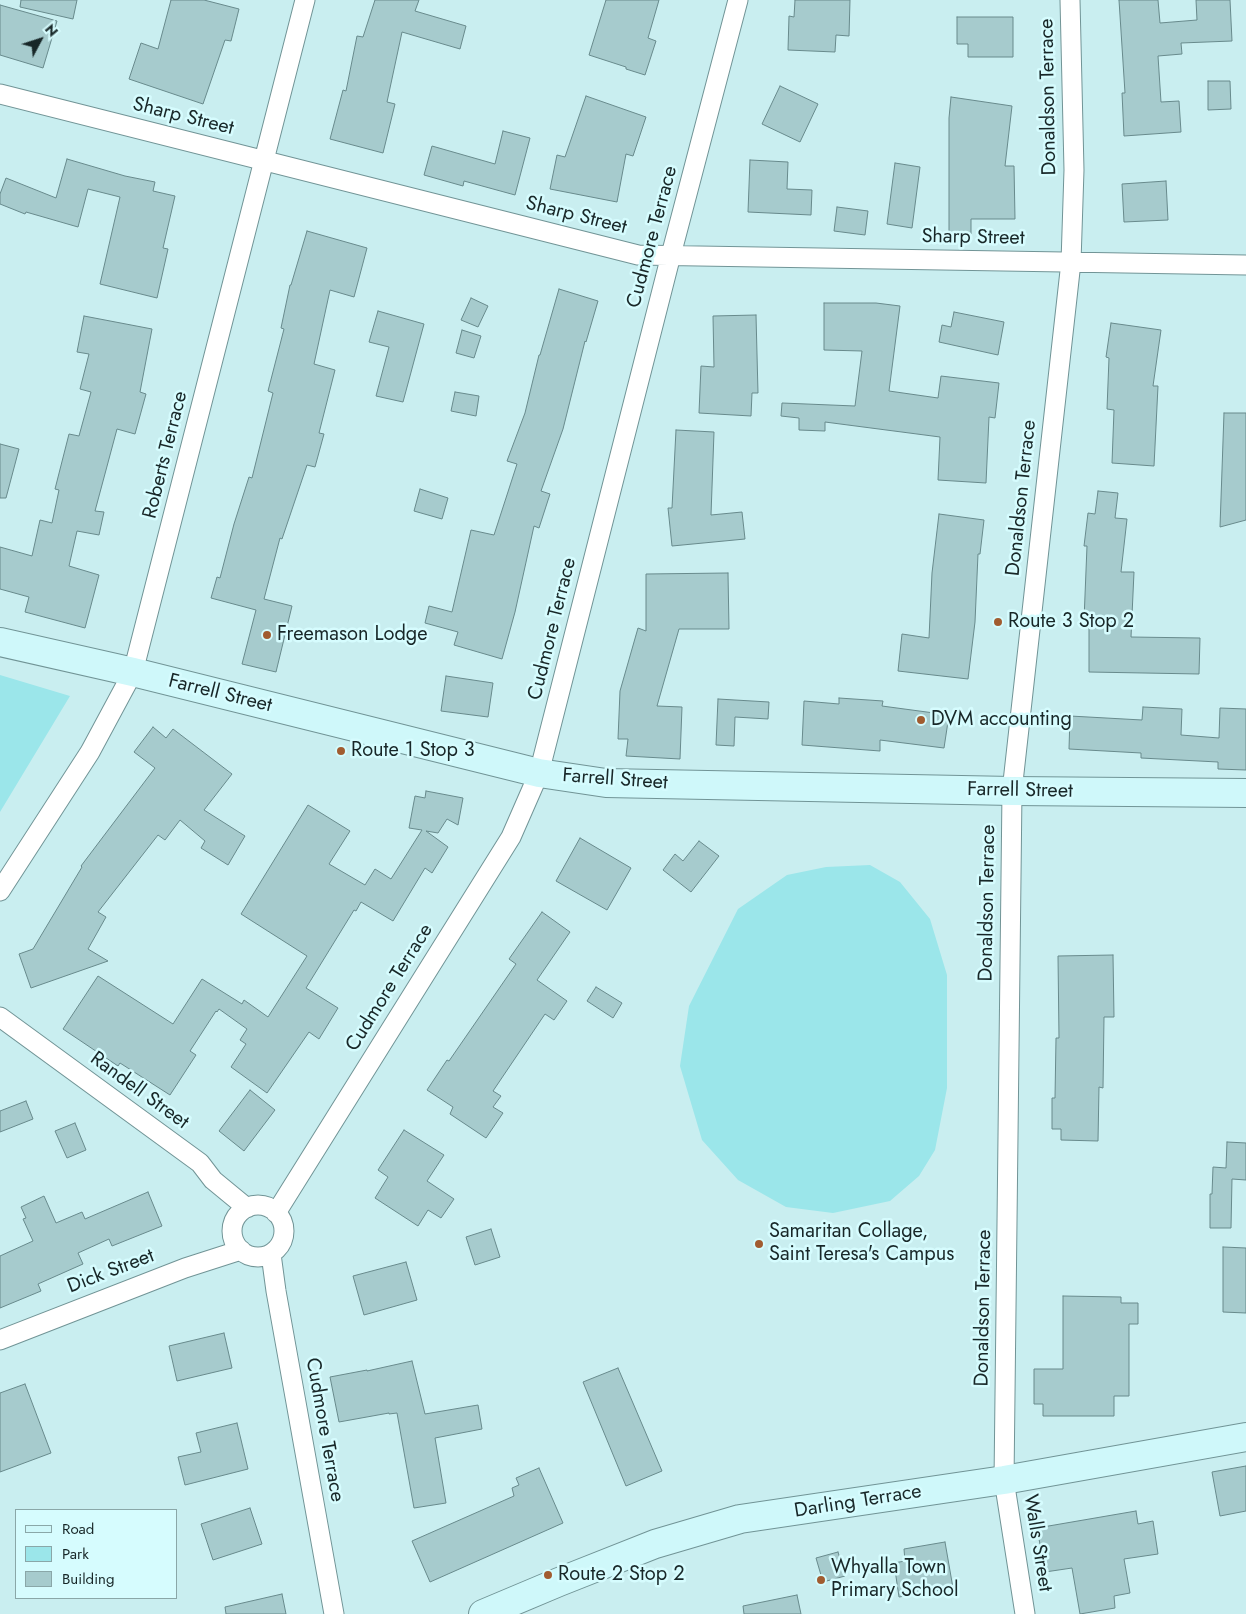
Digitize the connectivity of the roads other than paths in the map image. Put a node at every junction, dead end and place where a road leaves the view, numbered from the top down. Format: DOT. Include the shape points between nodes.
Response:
graph roads {
  1 [pos="305,0"];
  2 [pos="738,0"];
  3 [pos="1070,0"];
  4 [pos="0,94"];
  5 [pos="265,161"];
  6 [pos="670,256"];
  7 [pos="1071,262"];
  8 [pos="1246,265"];
  9 [pos="0,642"];
  10 [pos="133,672"];
  11 [pos="539,774"];
  12 [pos="1012,791"];
  13 [pos="1246,793"];
  14 [pos="0,891"];
  15 [pos="0,1017"];
  16 [pos="247,1208"];
  17 [pos="276,1212"];
  18 [pos="241,1250"];
  19 [pos="271,1254"];
  20 [pos="0,1340"];
  21 [pos="1246,1437"];
  22 [pos="1004,1480"];
  23 [pos="334,1614"];
  24 [pos="483,1614"];
  25 [pos="1025,1614"];
  1 -- 5 [label="street, Roberts Terrace"];
  2 -- 6 [label="street, Cudmore Terrace"];
  3 -- 7 [label="street, Donaldson Terrace" via="1074,170"];
  4 -- 5 [label="street, Sharp Street"];
  5 -- 6 [label="street, Sharp Street" via="638,255"];
  5 -- 10 [label="street, Roberts Terrace"];
  6 -- 7 [label="street, Sharp Street"];
  6 -- 11 [label="street, Cudmore Terrace"];
  7 -- 8 [label="street, Sharp Street"];
  7 -- 12 [label="street, Donaldson Terrace"];
  9 -- 10 [label="main road, Farrell Street"];
  10 -- 11 [label="main road, Farrell Street"];
  10 -- 14 [label="street, Roberts Terrace" via="90,752"];
  11 -- 12 [label="main road, Farrell Street" via="606,782"];
  11 -- 17 [label="street, Cudmore Terrace" via="511,837"];
  12 -- 13 [label="main road, Farrell Street"];
  12 -- 22 [label="street, Donaldson Terrace"];
  15 -- 16 [label="street, Randell Street" via="200,1163 213,1180"];
  16 -- 17 [label="street" via="262,1205"];
  16 -- 18 [label="street" via="232,1227"];
  17 -- 19 [label="street" via="284,1226 284,1234 282,1242"];
  18 -- 19 [label="street" via="255,1256"];
  18 -- 20 [label="street, Dick Street" via="184,1268"];
  19 -- 23 [label="street, Cudmore Terrace"];
  21 -- 22 [label="main road, Darling Terrace"];
  22 -- 24 [label="main road, Darling Terrace" via="740,1519 655,1544"];
  22 -- 25 [label="street, Walls Street"];
}
